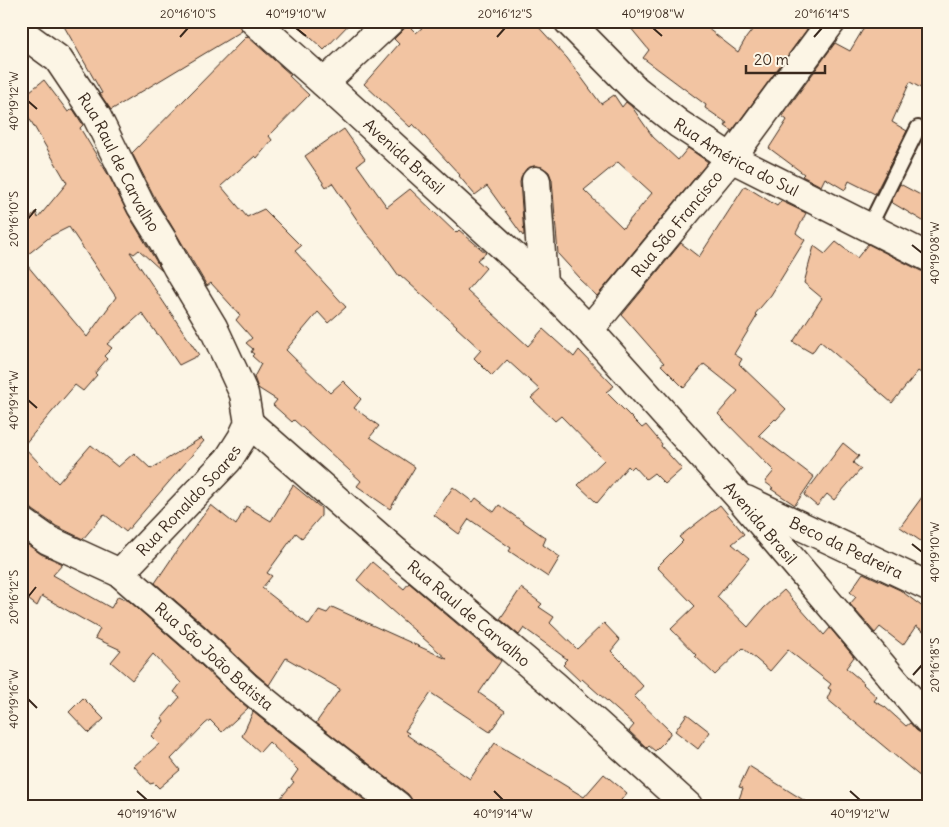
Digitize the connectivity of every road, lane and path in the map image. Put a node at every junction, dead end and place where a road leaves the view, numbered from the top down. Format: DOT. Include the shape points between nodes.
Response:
graph roads {
  1 [pos="254,21"];
  2 [pos="390,21"];
  3 [pos="568,21"];
  4 [pos="832,21"];
  5 [pos="21,32"];
  6 [pos="324,82"];
  7 [pos="918,128"];
  8 [pos="731,158"];
  9 [pos="536,181"];
  10 [pos="869,227"];
  11 [pos="928,257"];
  12 [pos="548,289"];
  13 [pos="590,330"];
  14 [pos="249,423"];
  15 [pos="738,496"];
  16 [pos="21,521"];
  17 [pos="120,573"];
  18 [pos="928,586"];
  19 [pos="928,720"];
  20 [pos="398,806"];
  21 [pos="688,806"];
  1 -- 6 [label="street, Avenida Brasil"];
  2 -- 6 [label="street"];
  3 -- 8 [label="street, Rua América do Sul" via="636,90 679,124"];
  4 -- 8 [label="street, Rua São Francisco"];
  5 -- 14 [label="street, Rua Raul de Carvalho" via="58,59 97,117 140,206 213,326 244,394"];
  6 -- 12 [label="street, Avenida Brasil"];
  7 -- 10 [label="lane"];
  8 -- 10 [label="street, Rua América do Sul"];
  8 -- 13 [label="street, Rua São Francisco"];
  9 -- 12 [label="street"];
  10 -- 11 [label="street, Rua América do Sul"];
  12 -- 13 [label="street, Avenida Brasil"];
  13 -- 15 [label="street, Avenida Brasil"];
  14 -- 17 [label="street, Rua Ronaldo Soares" via="228,460"];
  14 -- 21 [label="street, Rua Raul de Carvalho" via="553,684"];
  15 -- 18 [label="street, Beco da Pedreira"];
  15 -- 19 [label="street, Avenida Brasil"];
  16 -- 17 [label="street, Rua São João Batista" via="48,540"];
  17 -- 20 [label="street, Rua São João Batista" via="253,691"];
}
